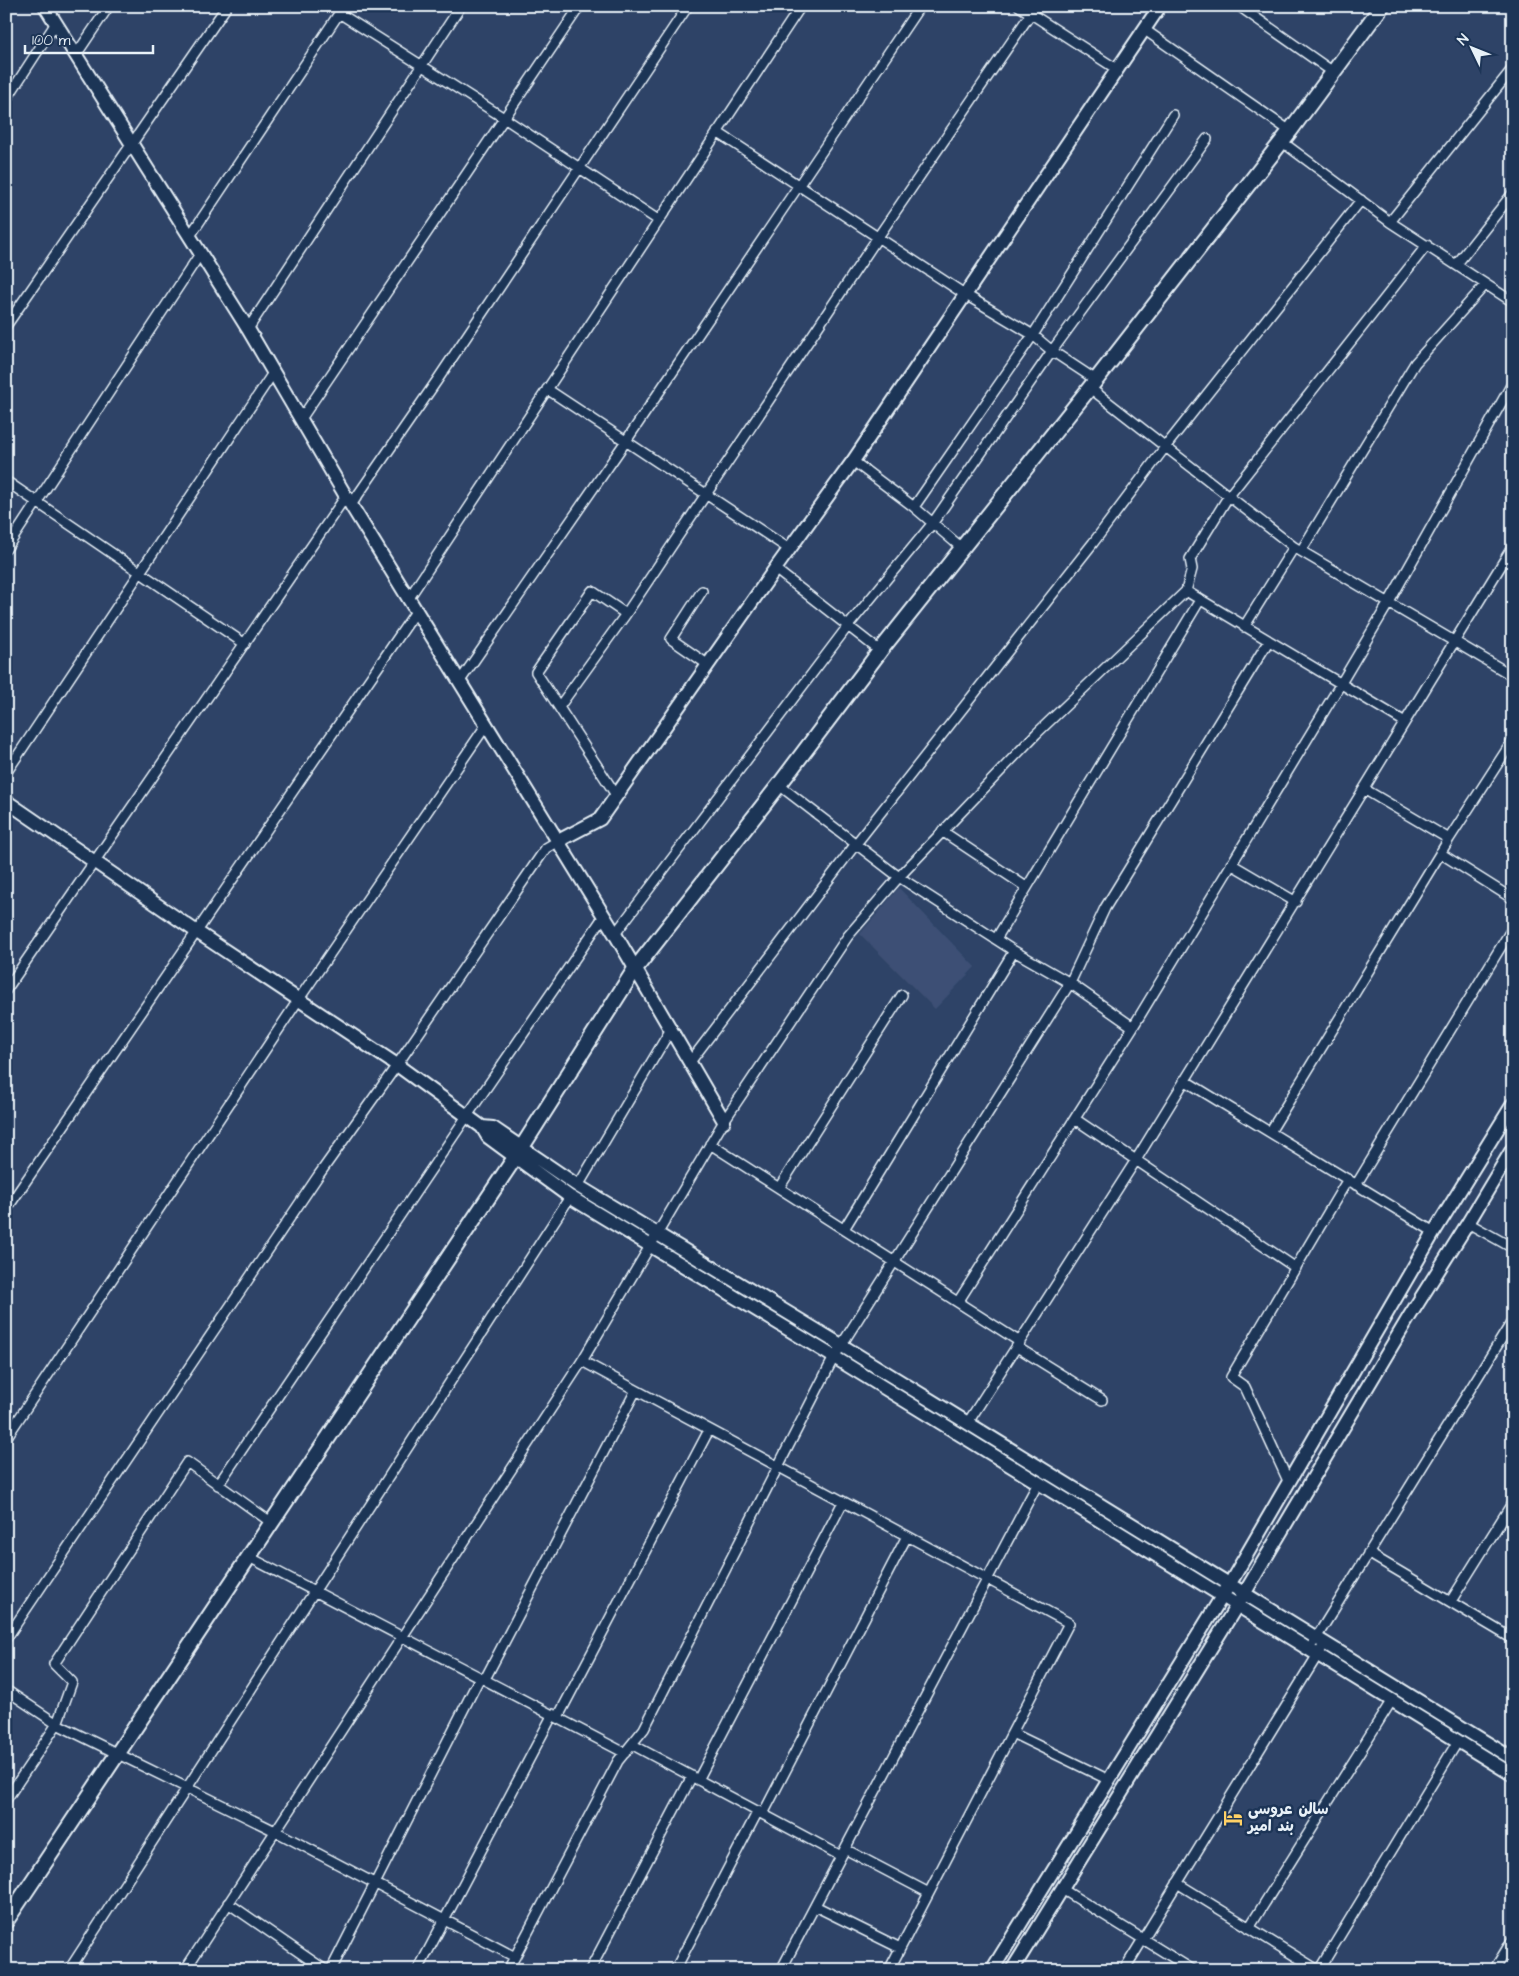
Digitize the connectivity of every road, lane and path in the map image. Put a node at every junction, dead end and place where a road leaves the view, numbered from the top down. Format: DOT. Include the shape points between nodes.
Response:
graph roads {
  1 [pos="45,6"];
  2 [pos="109,6"];
  3 [pos="227,6"];
  4 [pos="461,6"];
  5 [pos="580,6"];
  6 [pos="688,6"];
  7 [pos="801,6"];
  8 [pos="920,6"];
  9 [pos="1019,6"];
  10 [pos="1160,6"];
  11 [pos="1240,6"];
  12 [pos="1382,6"];
  13 [pos="341,10"];
  14 [pos="1034,10"];
  15 [pos="56,23"];
  16 [pos="1145,30"];
  17 [pos="76,55"];
  18 [pos="421,67"];
  19 [pos="1513,68"];
  20 [pos="1118,70"];
  21 [pos="1333,72"];
  22 [pos="6,100"];
  23 [pos="1173,115"];
  24 [pos="504,118"];
  25 [pos="717,132"];
  26 [pos="1285,136"];
  27 [pos="1207,139"];
  28 [pos="132,143"];
  29 [pos="579,168"];
  30 [pos="799,185"];
  31 [pos="1513,193"];
  32 [pos="1361,200"];
  33 [pos="658,220"];
  34 [pos="1390,222"];
  35 [pos="190,236"];
  36 [pos="878,237"];
  37 [pos="1427,245"];
  38 [pos="200,254"];
  39 [pos="1456,265"];
  40 [pos="1485,285"];
  41 [pos="966,295"];
  42 [pos="1513,302"];
  43 [pos="6,326"];
  44 [pos="248,329"];
  45 [pos="1032,335"];
  46 [pos="1052,351"];
  47 [pos="273,373"];
  48 [pos="1513,382"];
  49 [pos="1093,384"];
  50 [pos="547,389"];
  51 [pos="301,420"];
  52 [pos="626,441"];
  53 [pos="1166,446"];
  54 [pos="853,461"];
  55 [pos="6,481"];
  56 [pos="706,494"];
  57 [pos="1228,497"];
  58 [pos="348,501"];
  59 [pos="37,502"];
  60 [pos="914,507"];
  61 [pos="932,524"];
  62 [pos="1513,546"];
  63 [pos="6,548"];
  64 [pos="789,549"];
  65 [pos="1298,549"];
  66 [pos="963,550"];
  67 [pos="775,569"];
  68 [pos="139,572"];
  69 [pos="702,591"];
  70 [pos="1186,592"];
  71 [pos="409,598"];
  72 [pos="1200,600"];
  73 [pos="1388,604"];
  74 [pos="417,610"];
  75 [pos="626,614"];
  76 [pos="848,626"];
  77 [pos="1244,628"];
  78 [pos="1268,642"];
  79 [pos="1454,642"];
  80 [pos="245,644"];
  81 [pos="880,651"];
  82 [pos="707,664"];
  83 [pos="1513,676"];
  84 [pos="460,681"];
  85 [pos="1340,685"];
  86 [pos="559,707"];
  87 [pos="1405,722"];
  88 [pos="487,724"];
  89 [pos="1513,740"];
  90 [pos="6,773"];
  91 [pos="779,785"];
  92 [pos="1364,789"];
  93 [pos="616,795"];
  94 [pos="6,800"];
  95 [pos="942,831"];
  96 [pos="1449,838"];
  97 [pos="558,841"];
  98 [pos="855,845"];
  99 [pos="1440,853"];
  100 [pos="95,862"];
  101 [pos="1232,864"];
  102 [pos="898,877"];
  103 [pos="1026,887"];
  104 [pos="1513,899"];
  105 [pos="1296,902"];
  106 [pos="604,916"];
  107 [pos="1513,927"];
  108 [pos="197,932"];
  109 [pos="615,934"];
  110 [pos="996,939"];
  111 [pos="1014,951"];
  112 [pos="635,969"];
  113 [pos="1070,983"];
  114 [pos="6,990"];
  115 [pos="902,995"];
  116 [pos="299,999"];
  117 [pos="1132,1027"];
  118 [pos="671,1029"];
  119 [pos="690,1062"];
  120 [pos="397,1065"];
  121 [pos="1184,1080"];
  122 [pos="1513,1104"];
  123 [pos="467,1116"];
  124 [pos="1075,1118"];
  125 [pos="724,1121"];
  126 [pos="1270,1132"];
  127 [pos="710,1144"];
  128 [pos="1513,1148"];
  129 [pos="519,1152"];
  130 [pos="1136,1160"];
  131 [pos="1348,1179"];
  132 [pos="1356,1185"];
  133 [pos="578,1186"];
  134 [pos="779,1188"];
  135 [pos="570,1197"];
  136 [pos="6,1210"];
  137 [pos="1468,1223"];
  138 [pos="844,1229"];
  139 [pos="1434,1232"];
  140 [pos="657,1235"];
  141 [pos="650,1246"];
  142 [pos="1513,1248"];
  143 [pos="895,1262"];
  144 [pos="1296,1268"];
  145 [pos="958,1302"];
  146 [pos="1513,1320"];
  147 [pos="1018,1344"];
  148 [pos="841,1345"];
  149 [pos="834,1357"];
  150 [pos="582,1361"];
  151 [pos="636,1390"];
  152 [pos="1102,1400"];
  153 [pos="967,1424"];
  154 [pos="709,1430"];
  155 [pos="6,1438"];
  156 [pos="777,1466"];
  157 [pos="1038,1483"];
  158 [pos="1289,1483"];
  159 [pos="218,1485"];
  160 [pos="843,1502"];
  161 [pos="1513,1502"];
  162 [pos="272,1523"];
  163 [pos="907,1536"];
  164 [pos="1368,1553"];
  165 [pos="249,1557"];
  166 [pos="987,1579"];
  167 [pos="1229,1585"];
  168 [pos="316,1592"];
  169 [pos="1244,1594"];
  170 [pos="1222,1596"];
  171 [pos="1451,1601"];
  172 [pos="1237,1606"];
  173 [pos="402,1637"];
  174 [pos="6,1639"];
  175 [pos="1513,1639"];
  176 [pos="1321,1640"];
  177 [pos="1314,1651"];
  178 [pos="482,1678"];
  179 [pos="6,1690"];
  180 [pos="1392,1700"];
  181 [pos="556,1716"];
  182 [pos="58,1724"];
  183 [pos="1012,1734"];
  184 [pos="1458,1741"];
  185 [pos="633,1745"];
  186 [pos="625,1753"];
  187 [pos="118,1754"];
  188 [pos="1513,1759"];
  189 [pos="1513,1775"];
  190 [pos="695,1778"];
  191 [pos="1109,1780"];
  192 [pos="186,1786"];
  193 [pos="6,1800"];
  194 [pos="760,1813"];
  195 [pos="275,1831"];
  196 [pos="843,1852"];
  197 [pos="374,1883"];
  198 [pos="1177,1884"];
  199 [pos="1062,1889"];
  200 [pos="929,1893"];
  201 [pos="228,1903"];
  202 [pos="815,1906"];
  203 [pos="445,1920"];
  204 [pos="6,1921"];
  205 [pos="1249,1928"];
  206 [pos="1143,1939"];
  207 [pos="1513,1939"];
  208 [pos="900,1948"];
  209 [pos="515,1957"];
  210 [pos="69,1970"];
  211 [pos="185,1970"];
  212 [pos="325,1970"];
  213 [pos="331,1970"];
  214 [pos="418,1970"];
  215 [pos="508,1970"];
  216 [pos="590,1970"];
  217 [pos="675,1970"];
  218 [pos="781,1970"];
  219 [pos="889,1970"];
  220 [pos="992,1970"];
  221 [pos="1012,1970"];
  222 [pos="1124,1970"];
  223 [pos="1193,1970"];
  224 [pos="1319,1970"];
  225 [pos="1494,1970"];
  1 -- 15 [label="main road"];
  2 -- 17 [label="street"];
  3 -- 28 [label="street"];
  4 -- 18 [label="street"];
  5 -- 24 [label="street"];
  6 -- 29 [label="street"];
  7 -- 25 [label="street"];
  8 -- 30 [label="street"];
  9 -- 14 [label="street"];
  10 -- 16 [label="main road"];
  11 -- 21 [label="street"];
  12 -- 21 [label="main road"];
  13 -- 18 [label="street"];
  13 -- 35 [label="street"];
  14 -- 20 [label="street"];
  14 -- 36 [label="street"];
  15 -- 17 [label="main road"];
  15 -- 22 [label="street"];
  16 -- 20 [label="main road"];
  16 -- 26 [label="street"];
  17 -- 28 [label="main road"];
  18 -- 24 [label="street"];
  18 -- 44 [label="street"];
  19 -- 34 [label="street"];
  20 -- 41 [label="main road"];
  21 -- 26 [label="main road"];
  23 -- 45 [label="street"];
  24 -- 29 [label="street"];
  24 -- 51 [label="street"];
  25 -- 30 [label="street"];
  25 -- 33 [label="street"];
  26 -- 32 [label="street"];
  26 -- 49 [label="main road"];
  27 -- 46 [label="street"];
  28 -- 35 [label="main road"];
  28 -- 43 [label="street"];
  29 -- 33 [label="street"];
  29 -- 58 [label="street" via="438,379"];
  30 -- 36 [label="street"];
  30 -- 52 [label="street"];
  31 -- 39 [label="street"];
  32 -- 34 [label="street"];
  32 -- 53 [label="street"];
  33 -- 50 [label="street"];
  34 -- 37 [label="street"];
  35 -- 38 [label="main road"];
  36 -- 41 [label="street"];
  36 -- 56 [label="street"];
  37 -- 39 [label="street"];
  37 -- 57 [label="street"];
  38 -- 44 [label="main road"];
  38 -- 59 [label="street"];
  39 -- 40 [label="street"];
  40 -- 42 [label="street"];
  40 -- 65 [label="street" via="1415,363"];
  41 -- 45 [label="street"];
  41 -- 54 [label="main road"];
  44 -- 47 [label="main road"];
  45 -- 46 [label="street"];
  45 -- 60 [label="street"];
  46 -- 49 [label="street"];
  46 -- 61 [label="street"];
  47 -- 51 [label="main road"];
  47 -- 68 [label="street"];
  48 -- 73 [label="street"];
  49 -- 53 [label="street"];
  49 -- 66 [label="main road"];
  50 -- 52 [label="street"];
  50 -- 71 [label="street"];
  51 -- 58 [label="main road"];
  52 -- 56 [label="street"];
  52 -- 84 [label="street"];
  53 -- 57 [label="street"];
  53 -- 98 [label="street"];
  54 -- 60 [label="street"];
  54 -- 64 [label="main road"];
  55 -- 59 [label="street"];
  56 -- 64 [label="street"];
  56 -- 75 [label="street"];
  57 -- 65 [label="street"];
  57 -- 70 [label="street" via="1190,559 1192,569"];
  58 -- 71 [label="main road"];
  58 -- 80 [label="street"];
  59 -- 63 [label="street"];
  59 -- 68 [label="street"];
  60 -- 61 [label="street"];
  61 -- 66 [label="street"];
  61 -- 76 [label="street"];
  62 -- 79 [label="street"];
  64 -- 67 [label="main road"];
  65 -- 73 [label="street"];
  65 -- 77 [label="street"];
  66 -- 81 [label="main road"];
  67 -- 76 [label="street"];
  67 -- 82 [label="main road"];
  68 -- 80 [label="street"];
  68 -- 90 [label="street"];
  69 -- 82 [label="street" via="671,639"];
  70 -- 72 [label="street"];
  70 -- 95 [label="street" via="1036,734"];
  71 -- 74 [label="main road"];
  72 -- 77 [label="street"];
  72 -- 103 [label="street"];
  73 -- 79 [label="street"];
  73 -- 85 [label="street"];
  74 -- 84 [label="main road"];
  74 -- 108 [label="street"];
  75 -- 86 [label="street"];
  75 -- 86 [label="street" via="592,591 536,672"];
  76 -- 81 [label="street"];
  76 -- 109 [label="street"];
  77 -- 78 [label="street"];
  78 -- 85 [label="street"];
  78 -- 113 [label="street" via="1105,908"];
  79 -- 83 [label="street"];
  79 -- 87 [label="street"];
  80 -- 100 [label="street"];
  81 -- 91 [label="main road"];
  82 -- 93 [label="main road"];
  84 -- 88 [label="main road"];
  85 -- 87 [label="street"];
  85 -- 101 [label="street"];
  86 -- 93 [label="street"];
  87 -- 92 [label="street"];
  88 -- 97 [label="main road"];
  88 -- 116 [label="street"];
  89 -- 96 [label="street"];
  91 -- 98 [label="street"];
  91 -- 112 [label="main road"];
  92 -- 96 [label="street"];
  92 -- 105 [label="street"];
  93 -- 97 [label="main road" via="600,819"];
  94 -- 100 [label="main road"];
  95 -- 102 [label="street"];
  95 -- 103 [label="street"];
  96 -- 99 [label="street"];
  97 -- 106 [label="main road"];
  97 -- 120 [label="street" via="546,848"];
  98 -- 102 [label="street"];
  98 -- 119 [label="street"];
  99 -- 104 [label="street"];
  99 -- 126 [label="street"];
  100 -- 108 [label="main road"];
  100 -- 114 [label="street"];
  101 -- 105 [label="street"];
  101 -- 117 [label="street"];
  102 -- 110 [label="street"];
  102 -- 125 [label="street" via="848,936"];
  103 -- 110 [label="street"];
  105 -- 121 [label="street"];
  106 -- 109 [label="main road"];
  106 -- 123 [label="street"];
  107 -- 132 [label="street"];
  108 -- 116 [label="main road"];
  108 -- 136 [label="street"];
  109 -- 112 [label="main road"];
  110 -- 111 [label="street"];
  111 -- 113 [label="street"];
  111 -- 138 [label="street"];
  112 -- 118 [label="main road"];
  112 -- 129 [label="main road"];
  113 -- 117 [label="street"];
  113 -- 143 [label="street"];
  115 -- 134 [label="street"];
  116 -- 120 [label="main road"];
  116 -- 155 [label="street"];
  117 -- 124 [label="street"];
  118 -- 119 [label="main road"];
  118 -- 133 [label="street"];
  119 -- 125 [label="main road"];
  120 -- 123 [label="main road"];
  120 -- 174 [label="street" via="318,1176"];
  121 -- 126 [label="street"];
  121 -- 130 [label="street"];
  122 -- 139 [label="main road"];
  123 -- 129 [label="main road" via="482,1127 488,1137"];
  123 -- 159 [label="street"];
  124 -- 130 [label="street"];
  124 -- 145 [label="street"];
  125 -- 127 [label="street"];
  126 -- 131 [label="street"];
  127 -- 134 [label="street"];
  127 -- 140 [label="street"];
  128 -- 137 [label="main road"];
  129 -- 133 [label="main road"];
  129 -- 135 [label="main road"];
  129 -- 162 [label="main road"];
  130 -- 144 [label="street"];
  130 -- 147 [label="street"];
  131 -- 132 [label="street"];
  131 -- 144 [label="street"];
  132 -- 139 [label="street"];
  133 -- 140 [label="main road"];
  134 -- 138 [label="street"];
  135 -- 141 [label="main road"];
  135 -- 168 [label="street"];
  137 -- 142 [label="street"];
  137 -- 169 [label="main road"];
  138 -- 143 [label="street"];
  139 -- 158 [label="main road"];
  140 -- 141 [label="street"];
  140 -- 148 [label="main road"];
  141 -- 149 [label="main road"];
  141 -- 150 [label="street"];
  143 -- 145 [label="street"];
  143 -- 148 [label="street"];
  144 -- 158 [label="street" via="1231,1377 1245,1387"];
  145 -- 147 [label="street"];
  146 -- 164 [label="street"];
  147 -- 152 [label="street"];
  147 -- 153 [label="street"];
  148 -- 149 [label="street"];
  148 -- 153 [label="main road"];
  149 -- 156 [label="street"];
  149 -- 157 [label="main road"];
  150 -- 151 [label="street"];
  150 -- 173 [label="street"];
  151 -- 154 [label="street"];
  151 -- 178 [label="street"];
  153 -- 167 [label="main road"];
  154 -- 156 [label="street"];
  154 -- 181 [label="street"];
  156 -- 160 [label="street"];
  156 -- 185 [label="street"];
  157 -- 166 [label="street"];
  157 -- 170 [label="main road"];
  158 -- 167 [label="main road"];
  159 -- 162 [label="street"];
  159 -- 182 [label="street" via="187,1462 54,1664 72,1682"];
  160 -- 163 [label="street"];
  160 -- 190 [label="street"];
  161 -- 171 [label="street"];
  162 -- 165 [label="main road"];
  163 -- 166 [label="street"];
  163 -- 194 [label="street"];
  164 -- 171 [label="street"];
  164 -- 176 [label="street"];
  165 -- 168 [label="street"];
  165 -- 187 [label="main road"];
  166 -- 183 [label="street" via="1069,1623"];
  166 -- 196 [label="street"];
  167 -- 169 [label="main road"];
  167 -- 170 [label="main road"];
  168 -- 173 [label="street"];
  168 -- 192 [label="street"];
  169 -- 172 [label="main road"];
  169 -- 176 [label="main road"];
  170 -- 172 [label="main road"];
  170 -- 191 [label="main road"];
  171 -- 175 [label="street"];
  172 -- 177 [label="main road"];
  172 -- 199 [label="main road"];
  173 -- 178 [label="street"];
  173 -- 195 [label="street"];
  176 -- 177 [label="street"];
  176 -- 188 [label="main road"];
  177 -- 180 [label="main road"];
  177 -- 198 [label="street"];
  178 -- 181 [label="street"];
  178 -- 197 [label="street"];
  179 -- 182 [label="street"];
  180 -- 184 [label="main road"];
  180 -- 205 [label="street"];
  181 -- 186 [label="street"];
  181 -- 203 [label="street"];
  182 -- 187 [label="street"];
  182 -- 193 [label="street"];
  183 -- 191 [label="street"];
  183 -- 200 [label="street"];
  184 -- 189 [label="main road"];
  184 -- 224 [label="street"];
  185 -- 186 [label="street"];
  185 -- 190 [label="street"];
  186 -- 209 [label="street"];
  187 -- 192 [label="street"];
  187 -- 204 [label="main road"];
  190 -- 194 [label="street"];
  190 -- 216 [label="street"];
  191 -- 220 [label="main road"];
  192 -- 195 [label="street"];
  192 -- 210 [label="street"];
  194 -- 196 [label="street"];
  194 -- 217 [label="street"];
  195 -- 197 [label="street"];
  195 -- 201 [label="street"];
  196 -- 200 [label="street"];
  196 -- 202 [label="street"];
  197 -- 203 [label="street"];
  197 -- 213 [label="street"];
  198 -- 205 [label="street"];
  198 -- 206 [label="street"];
  199 -- 206 [label="street"];
  199 -- 221 [label="main road"];
  200 -- 208 [label="street"];
  201 -- 211 [label="street"];
  201 -- 212 [label="street"];
  202 -- 208 [label="street"];
  202 -- 218 [label="street"];
  203 -- 209 [label="street"];
  203 -- 214 [label="street"];
  205 -- 224 [label="street"];
  206 -- 222 [label="street"];
  206 -- 223 [label="street"];
  207 -- 225 [label="street"];
  208 -- 219 [label="street"];
  209 -- 215 [label="street"];
}
